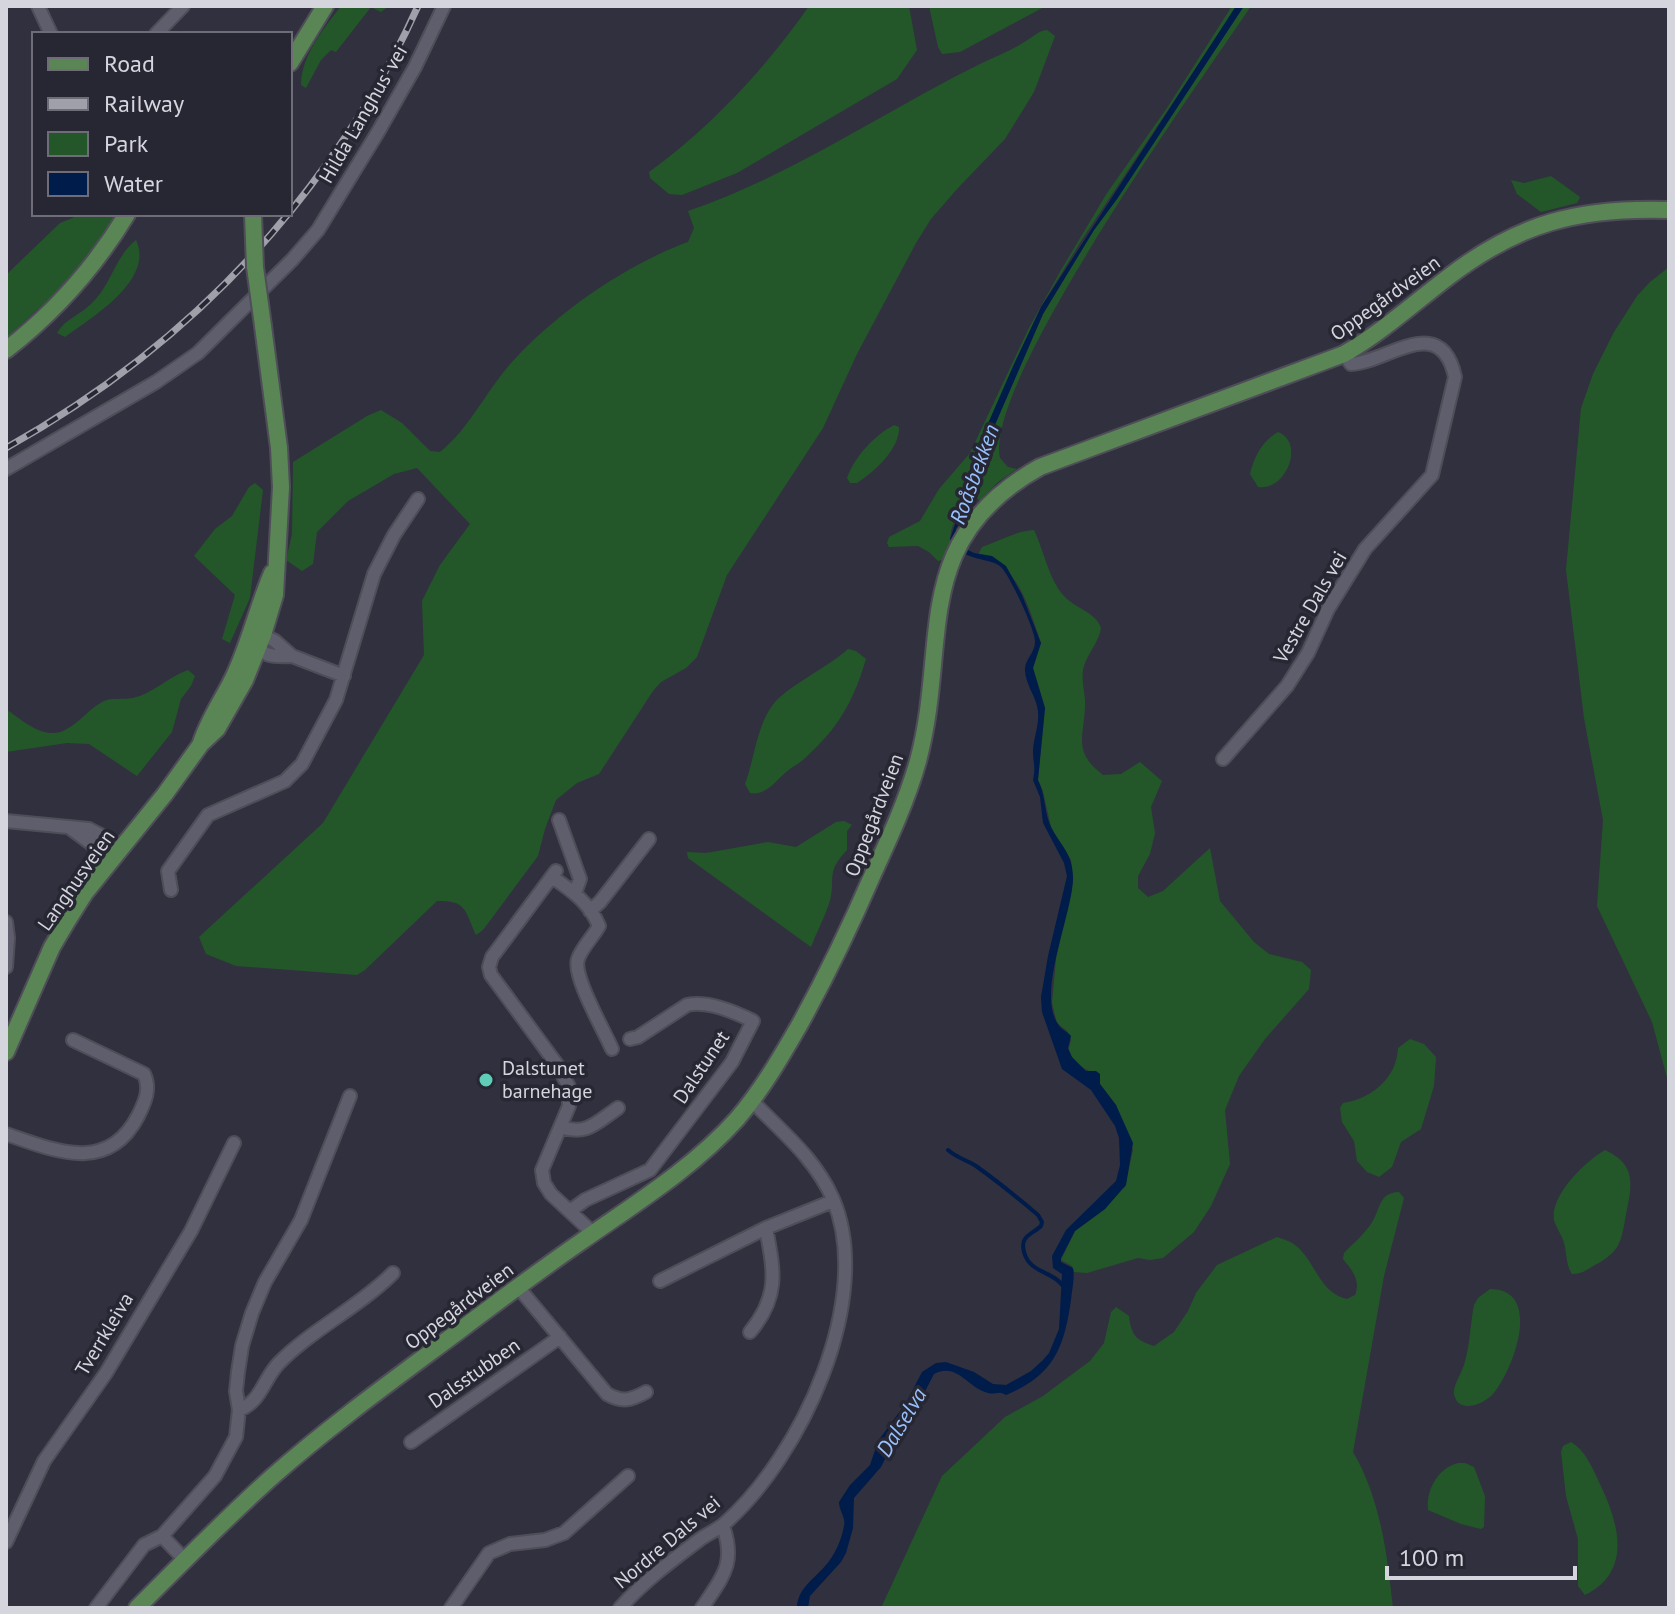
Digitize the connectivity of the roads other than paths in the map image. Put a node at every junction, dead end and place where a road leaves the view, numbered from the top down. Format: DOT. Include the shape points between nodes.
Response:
graph roads {
  1 [pos="38,6"];
  2 [pos="183,6"];
  3 [pos="325,6"];
  4 [pos="444,6"];
  5 [pos="50,32"];
  6 [pos="158,32"];
  7 [pos="292,60"];
  8 [pos="1669,210"];
  9 [pos="126,216"];
  10 [pos="253,216"];
  11 [pos="6,350"];
  12 [pos="1344,354"];
  13 [pos="6,469"];
  14 [pos="418,499"];
  15 [pos="257,641"];
  16 [pos="344,676"];
  17 [pos="1223,759"];
  18 [pos="559,820"];
  19 [pos="6,821"];
  20 [pos="649,839"];
  21 [pos="117,852"];
  22 [pos="171,890"];
  23 [pos="575,893"];
  24 [pos="590,911"];
  25 [pos="6,922"];
  26 [pos="6,967"];
  27 [pos="630,1039"];
  28 [pos="73,1040"];
  29 [pos="612,1049"];
  30 [pos="6,1052"];
  31 [pos="350,1096"];
  32 [pos="752,1101"];
  33 [pos="618,1108"];
  34 [pos="561,1127"];
  35 [pos="6,1134"];
  36 [pos="234,1143"];
  37 [pos="833,1201"];
  38 [pos="570,1211"];
  39 [pos="766,1228"];
  40 [pos="593,1233"];
  41 [pos="393,1273"];
  42 [pos="660,1281"];
  43 [pos="518,1287"];
  44 [pos="750,1332"];
  45 [pos="560,1337"];
  46 [pos="646,1392"];
  47 [pos="239,1410"];
  48 [pos="411,1442"];
  49 [pos="628,1476"];
  50 [pos="723,1526"];
  51 [pos="162,1536"];
  52 [pos="6,1542"];
  53 [pos="185,1560"];
  54 [pos="96,1608"];
  55 [pos="137,1608"];
  56 [pos="451,1608"];
  57 [pos="620,1608"];
  58 [pos="702,1608"];
  1 -- 5 [label="street"];
  2 -- 6 [label="street"];
  3 -- 7 [label="main road"];
  4 -- 13 [label="street, Hilda Langhus' vei" via="378,132 318,230 292,260 198,353"];
  8 -- 12 [label="main road, Oppegårdveien" via="1571,217 1517,233"];
  9 -- 11 [label="main road" via="71,291"];
  10 -- 15 [label="main road, Langhusveien, bridge" via="281,470 275,565"];
  12 -- 17 [label="street, Vestre Dals vei" via="1351,364 1362,364 1415,344 1436,346 1446,355 1455,377 1432,475 1365,549 1287,686"];
  12 -- 32 [label="main road, Oppegårdveien" via="1040,467 1007,488 978,519 944,578 927,717 900,813 828,971"];
  14 -- 16 [label="street" via="374,574"];
  15 -- 16 [label="street" via="274,657 292,656"];
  15 -- 21 [label="main road, Langhusveien" via="217,729"];
  16 -- 22 [label="street" via="296,772 208,815 168,871"];
  18 -- 23 [label="street" via="580,879"];
  19 -- 21 [label="street" via="70,828"];
  20 -- 24 [label="street"];
  21 -- 30 [label="main road, Langhusveien" via="60,933"];
  23 -- 24 [label="street"];
  23 -- 34 [label="street" via="554,874 489,967 496,985 569,1087"];
  24 -- 29 [label="street" via="599,926 577,965"];
  25 -- 26 [label="street"];
  27 -- 38 [label="street, Dalstunet" via="694,1003 753,1021 732,1062 650,1170"];
  28 -- 35 [label="street" via="144,1074 148,1092 130,1132 99,1150 63,1154"];
  31 -- 47 [label="street" via="301,1220 252,1313 238,1372"];
  32 -- 37 [label="street, Nordre Dals vei" via="819,1172"];
  32 -- 40 [label="main road, Oppegårdveien" via="686,1167"];
  33 -- 34 [label="street" via="584,1131"];
  34 -- 38 [label="street" via="542,1170 551,1194"];
  36 -- 52 [label="street, Tverrkleiva" via="191,1231 106,1373 44,1461"];
  37 -- 39 [label="street"];
  37 -- 50 [label="street, Nordre Dals vei" via="847,1260 838,1325 813,1397 789,1444 770,1474"];
  38 -- 40 [label="street"];
  39 -- 42 [label="street"];
  39 -- 44 [label="street" via="774,1279 764,1315"];
  40 -- 43 [label="main road, Oppegårdveien"];
  41 -- 47 [label="street" via="279,1363 258,1396"];
  43 -- 45 [label="street"];
  43 -- 53 [label="main road, Oppegårdveien" via="330,1428"];
  45 -- 46 [label="street" via="607,1394 619,1401"];
  45 -- 48 [label="street, Dalsstubben"];
  47 -- 51 [label="street" via="236,1437 215,1476"];
  49 -- 56 [label="street" via="564,1533 489,1553"];
  50 -- 57 [label="street, Nordre Dals vei" via="651,1577"];
  50 -- 58 [label="street" via="730,1547 728,1562"];
  51 -- 53 [label="street"];
  51 -- 54 [label="street" via="144,1545"];
  53 -- 55 [label="main road, Oppegårdveien"];
}
